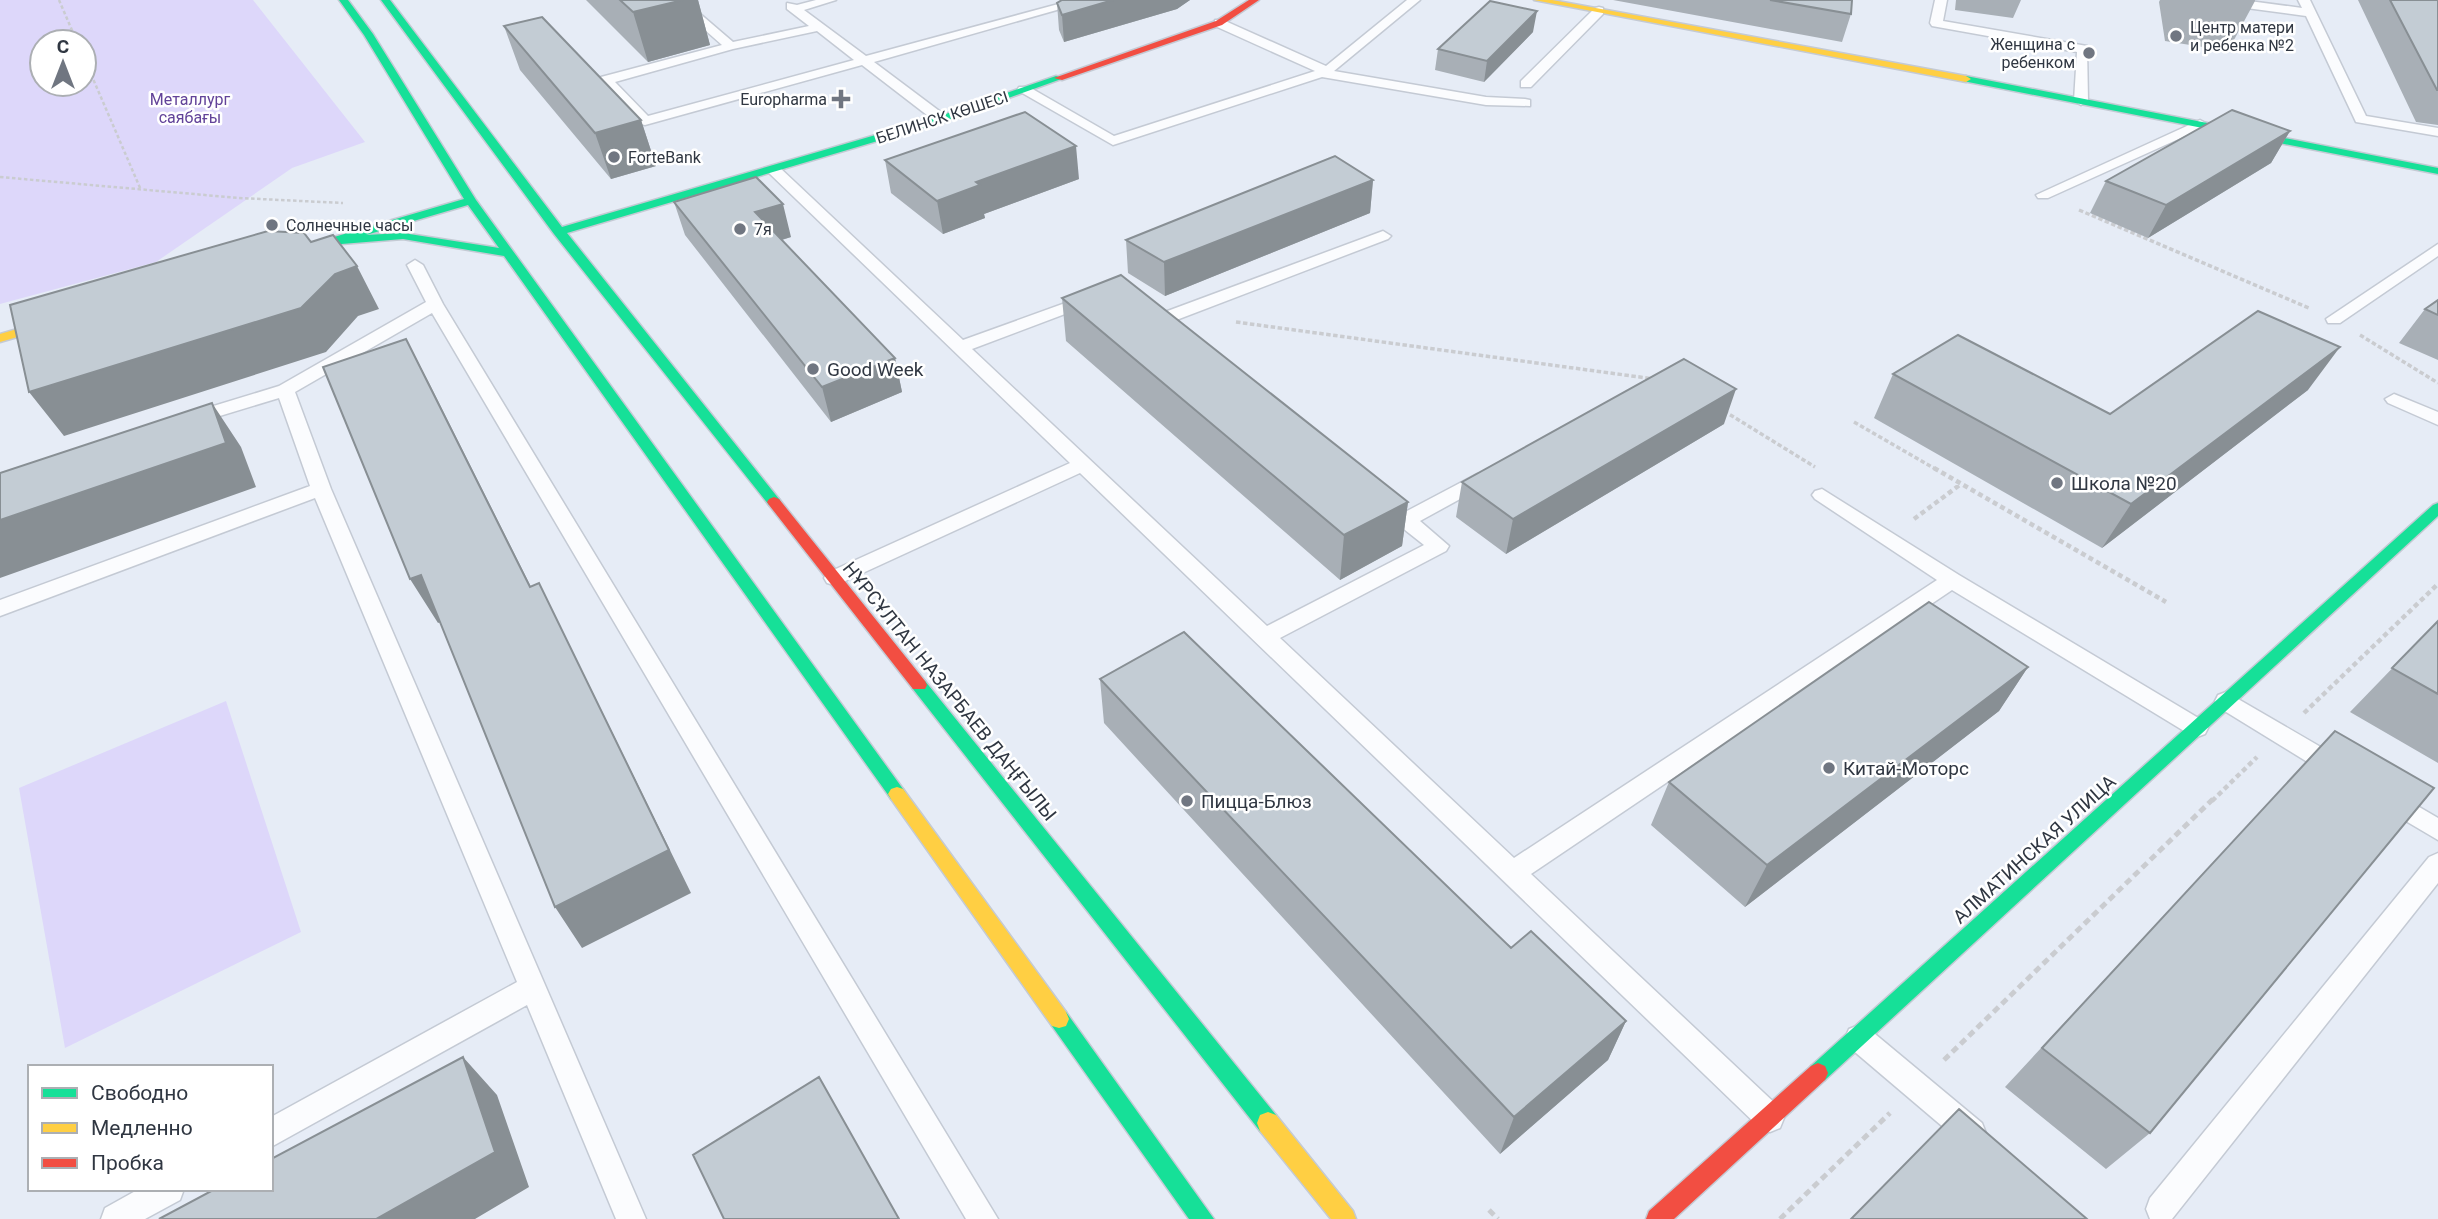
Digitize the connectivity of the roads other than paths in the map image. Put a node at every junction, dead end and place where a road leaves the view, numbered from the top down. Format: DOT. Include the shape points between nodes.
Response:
graph roads {
  1 [pos="342,0"];
  2 [pos="386,0"];
  3 [pos="677,0"];
  4 [pos="830,0"];
  5 [pos="1086,0"];
  6 [pos="1255,0"];
  7 [pos="1413,0"];
  8 [pos="1538,0"];
  9 [pos="1941,0"];
  10 [pos="2216,0"];
  11 [pos="2304,0"];
  12 [pos="1598,11"];
  13 [pos="2312,13"];
  14 [pos="1219,23"];
  15 [pos="820,27"];
  16 [pos="731,46"];
  17 [pos="864,61"];
  18 [pos="1324,72"];
  19 [pos="1527,84"];
  20 [pos="1024,90"];
  21 [pos="2081,101"];
  22 [pos="1525,103"];
  23 [pos="941,119"];
  24 [pos="2200,124"];
  25 [pos="2438,132"];
  26 [pos="774,170"];
  27 [pos="2438,171"];
  28 [pos="2043,195"];
  29 [pos="478,199"];
  30 [pos="552,234"];
  31 [pos="1383,236"];
  32 [pos="335,240"];
  33 [pos="308,248"];
  34 [pos="2438,248"];
  35 [pos="512,249"];
  36 [pos="415,265"];
  37 [pos="1111,291"];
  38 [pos="435,304"];
  39 [pos="80,315"];
  40 [pos="2334,319"];
  41 [pos="0,338"];
  42 [pos="1174,341"];
  43 [pos="961,347"];
  44 [pos="285,390"];
  45 [pos="2394,399"];
  46 [pos="2438,419"];
  47 [pos="168,426"];
  48 [pos="1083,464"];
  49 [pos="1501,469"];
  50 [pos="321,489"];
  51 [pos="1373,495"];
  52 [pos="1822,495"];
  53 [pos="2438,508"];
  54 [pos="1406,520"];
  55 [pos="834,578"];
  56 [pos="1952,580"];
  57 [pos="0,608"];
  58 [pos="1265,636"];
  59 [pos="2226,701"];
  60 [pos="2197,728"];
  61 [pos="2438,830"];
  62 [pos="2438,863"];
  63 [pos="1513,872"];
  64 [pos="534,987"];
  65 [pos="1859,1038"];
  66 [pos="1770,1118"];
  67 [pos="273,1132"];
  68 [pos="1989,1148"];
  69 [pos="165,1191"];
  70 [pos="2162,1216"];
  71 [pos="116,1219"];
  72 [pos="631,1219"];
  73 [pos="983,1219"];
  74 [pos="1203,1219"];
  75 [pos="1345,1219"];
  76 [pos="1657,1219"];
  1 -- 29 [label="main road"];
  2 -- 30 [label="main road, НҰРСҰЛТАН НАЗАРБАЕВ ДАҢҒЫЛЫ"];
  3 -- 16 [label="lane"];
  4 -- 15 [label="lane" via="793,7"];
  5 -- 17 [label="lane"];
  6 -- 14 [label="main road, БЕЛИНСК КӨШЕСІ"];
  7 -- 18 [label="lane"];
  8 -- 12 [label="main road"];
  9 -- 21 [label="lane" via="1936,23 2083,49"];
  10 -- 13 [label="lane"];
  11 -- 13 [label="lane"];
  12 -- 19 [label="lane"];
  12 -- 21 [label="main road"];
  13 -- 25 [label="lane" via="2361,119"];
  14 -- 18 [label="lane"];
  14 -- 20 [label="main road, БЕЛИНСК КӨШЕСІ"];
  15 -- 16 [label="lane"];
  15 -- 17 [label="lane"];
  16 -- 17 [label="lane" via="606,80 645,121"];
  17 -- 23 [label="lane"];
  18 -- 20 [label="lane" via="1113,141"];
  18 -- 22 [label="lane" via="1486,101"];
  20 -- 23 [label="main road, БЕЛИНСК КӨШЕСІ"];
  21 -- 24 [label="main road"];
  23 -- 26 [label="main road, БЕЛИНСК КӨШЕСІ"];
  24 -- 27 [label="main road"];
  24 -- 28 [label="lane"];
  26 -- 30 [label="main road, БЕЛИНСК КӨШЕСІ"];
  26 -- 43 [label="lane"];
  29 -- 32 [label="main road"];
  29 -- 35 [label="main road"];
  30 -- 55 [label="main road, НҰРСҰЛТАН НАЗАРБАЕВ ДАҢҒЫЛЫ"];
  31 -- 42 [label="lane" via="1176,314 1147,319"];
  32 -- 33 [label="main road"];
  32 -- 35 [label="main road" via="403,236"];
  34 -- 40 [label="lane"];
  35 -- 74 [label="main road"];
  36 -- 38 [label="lane"];
  37 -- 43 [label="lane"];
  38 -- 44 [label="lane"];
  38 -- 73 [label="lane"];
  39 -- 41 [label="main road"];
  43 -- 48 [label="lane"];
  44 -- 47 [label="lane"];
  44 -- 50 [label="lane"];
  45 -- 46 [label="lane"];
  48 -- 55 [label="lane"];
  48 -- 58 [label="lane"];
  49 -- 54 [label="lane"];
  50 -- 57 [label="lane"];
  50 -- 64 [label="lane"];
  51 -- 54 [label="lane"];
  52 -- 56 [label="lane"];
  53 -- 59 [label="main road, АЛМАТИНСКАЯ УЛИЦА"];
  54 -- 58 [label="lane" via="1439,546"];
  55 -- 75 [label="main road, НҰРСҰЛТАН НАЗАРБАЕВ ДАҢҒЫЛЫ"];
  56 -- 60 [label="lane"];
  56 -- 63 [label="lane"];
  58 -- 63 [label="lane"];
  59 -- 60 [label="main road, АЛМАТИНСКАЯ УЛИЦА"];
  59 -- 61 [label="lane"];
  60 -- 65 [label="main road, АЛМАТИНСКАЯ УЛИЦА"];
  62 -- 70 [label="lane"];
  63 -- 66 [label="lane"];
  64 -- 67 [label="lane"];
  64 -- 72 [label="lane"];
  65 -- 66 [label="main road, АЛМАТИНСКАЯ УЛИЦА"];
  65 -- 68 [label="lane"];
  66 -- 76 [label="main road, АЛМАТИНСКАЯ УЛИЦА"];
  69 -- 71 [label="lane"];
}
